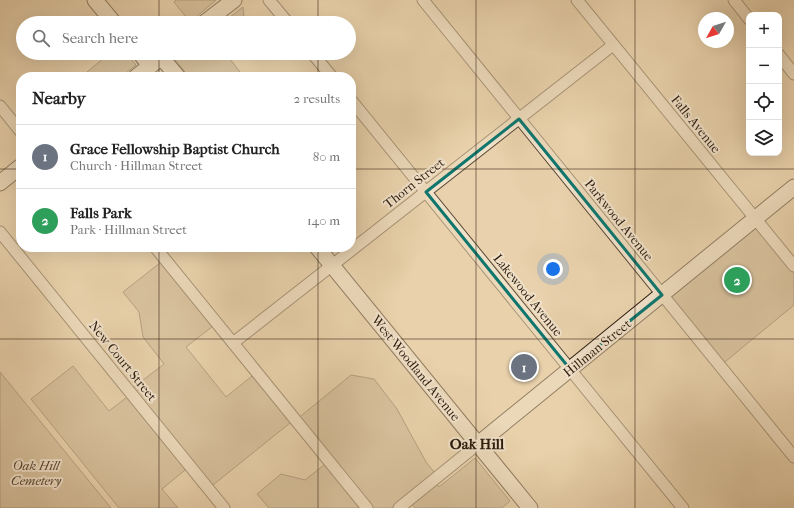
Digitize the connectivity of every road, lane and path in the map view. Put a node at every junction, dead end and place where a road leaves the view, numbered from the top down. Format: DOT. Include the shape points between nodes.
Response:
graph roads {
  1 [pos="95,0"];
  2 [pos="234,0"];
  3 [pos="269,0"];
  4 [pos="423,0"];
  5 [pos="577,0"];
  6 [pos="734,0"];
  7 [pos="746,15"];
  8 [pos="108,16"];
  9 [pos="213,16"];
  10 [pos="282,16"];
  11 [pos="614,45"];
  12 [pos="782,59"];
  13 [pos="158,60"];
  14 [pos="160,60"];
  15 [pos="318,60"];
  16 [pos="142,72"];
  17 [pos="173,72"];
  18 [pos="328,72"];
  19 [pos="794,74"];
  20 [pos="0,106"];
  21 [pos="356,106"];
  22 [pos="519,119"];
  23 [pos="16,126"];
  24 [pos="16,170"];
  25 [pos="0,183"];
  26 [pos="794,188"];
  27 [pos="426,192"];
  28 [pos="756,219"];
  29 [pos="0,232"];
  30 [pos="356,246"];
  31 [pos="16,252"];
  32 [pos="16,252"];
  33 [pos="159,252"];
  34 [pos="321,252"];
  35 [pos="349,252"];
  36 [pos="332,265"];
  37 [pos="794,266"];
  38 [pos="662,295"];
  39 [pos="233,343"];
  40 [pos="570,369"];
  41 [pos="478,444"];
  42 [pos="794,457"];
  43 [pos="224,508"];
  44 [pos="367,508"];
  45 [pos="399,508"];
  46 [pos="530,508"];
  47 [pos="683,508"];
  1 -- 8 [label="street"];
  2 -- 9 [label="street"];
  3 -- 10 [label="street"];
  4 -- 22 [label="street, Parkwood Avenue"];
  5 -- 11 [label="street, Falls Avenue"];
  6 -- 7 [label="street"];
  11 -- 22 [label="street, Thorn Street"];
  11 -- 28 [label="street, Falls Avenue"];
  12 -- 19 [label="street"];
  13 -- 16 [label="street"];
  14 -- 17 [label="street"];
  15 -- 18 [label="street"];
  20 -- 23 [label="street"];
  21 -- 27 [label="street, Lakewood Avenue"];
  22 -- 27 [label="street, Thorn Street"];
  22 -- 38 [label="street, Parkwood Avenue"];
  24 -- 25 [label="street"];
  26 -- 28 [label="street, Hillman Street"];
  27 -- 30 [label="street, Thorn Street"];
  27 -- 40 [label="street, Lakewood Avenue"];
  28 -- 37 [label="street, Falls Avenue"];
  28 -- 38 [label="street, Hillman Street"];
  29 -- 31 [label="street, New Court Street"];
  32 -- 43 [label="street, New Court Street"];
  33 -- 39 [label="street"];
  34 -- 36 [label="street, West Woodland Avenue"];
  35 -- 36 [label="street, Thorn Street"];
  36 -- 39 [label="street, Thorn Street"];
  36 -- 41 [label="street, West Woodland Avenue"];
  38 -- 40 [label="street, Hillman Street"];
  38 -- 42 [label="street, Parkwood Avenue"];
  39 -- 44 [label="street"];
  40 -- 41 [label="street, Hillman Street"];
  40 -- 47 [label="street, Lakewood Avenue"];
  41 -- 45 [label="street, Hillman Street"];
  41 -- 46 [label="street, West Woodland Avenue"];
}
